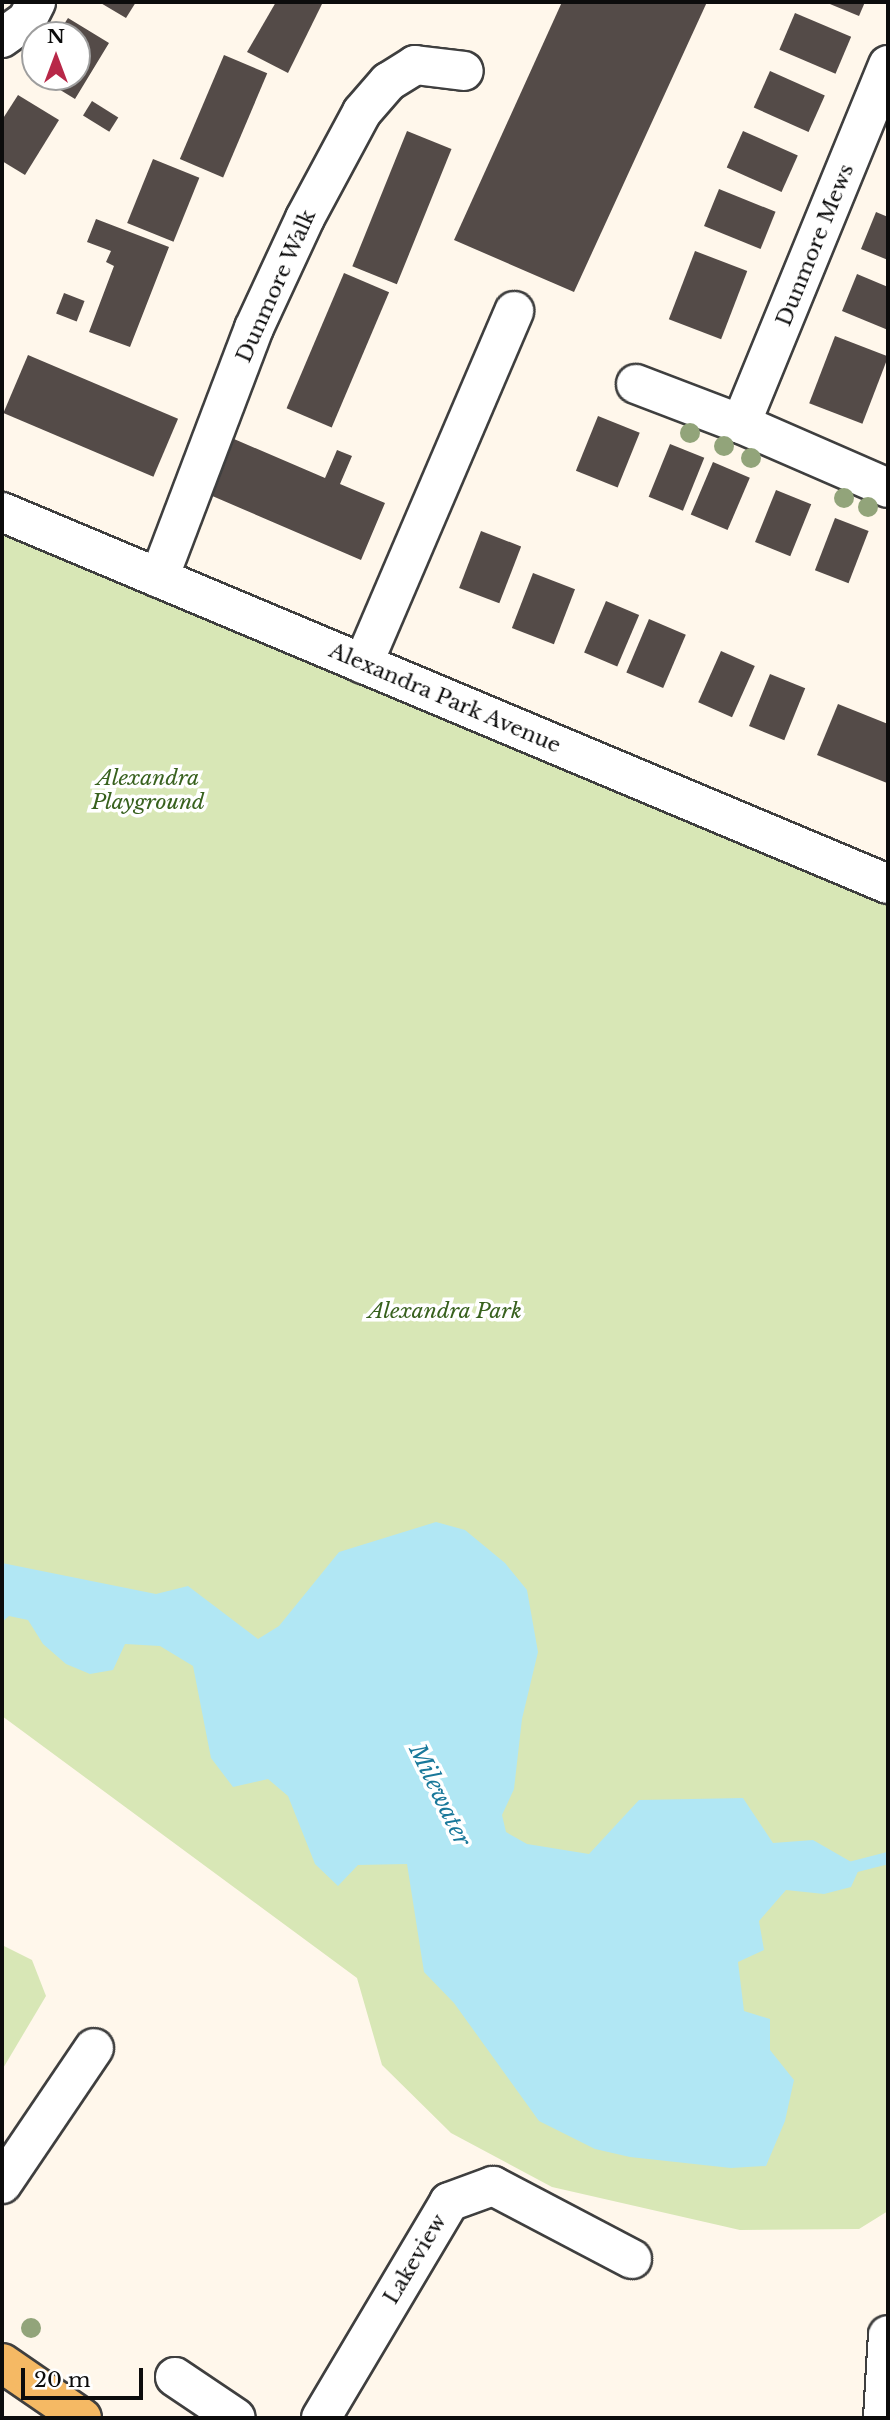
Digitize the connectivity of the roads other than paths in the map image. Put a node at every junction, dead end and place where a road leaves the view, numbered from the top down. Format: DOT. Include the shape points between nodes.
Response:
graph roads {
  1 [pos="36,2"];
  2 [pos="2,38"];
  3 [pos="888,65"];
  4 [pos="464,71"];
  5 [pos="514,311"];
  6 [pos="636,384"];
  7 [pos="741,424"];
  8 [pos="888,488"];
  9 [pos="2,512"];
  10 [pos="159,578"];
  11 [pos="363,664"];
  12 [pos="888,884"];
  13 [pos="94,2048"];
  14 [pos="2,2184"];
  15 [pos="632,2259"];
  16 [pos="888,2335"];
  17 [pos="2,2363"];
  18 [pos="175,2377"];
  19 [pos="82,2418"];
  20 [pos="236,2418"];
  21 [pos="321,2418"];
  22 [pos="883,2418"];
  1 -- 2 [label="street" via="27,20"];
  3 -- 7 [label="street, Dunmore Mews"];
  4 -- 10 [label="street, Dunmore Walk" via="415,65 388,82 362,112 305,218 254,328"];
  5 -- 11 [label="street"];
  6 -- 7 [label="street"];
  7 -- 8 [label="street"];
  9 -- 10 [label="street, Alexandra Park Avenue"];
  10 -- 11 [label="street, Alexandra Park Avenue"];
  11 -- 12 [label="street, Alexandra Park Avenue"];
  13 -- 14 [label="street"];
  15 -- 21 [label="street, Lakeview" via="493,2186 449,2202"];
  16 -- 22 [label="street"];
  17 -- 19 [label="main road"];
  18 -- 20 [label="street"];
}
